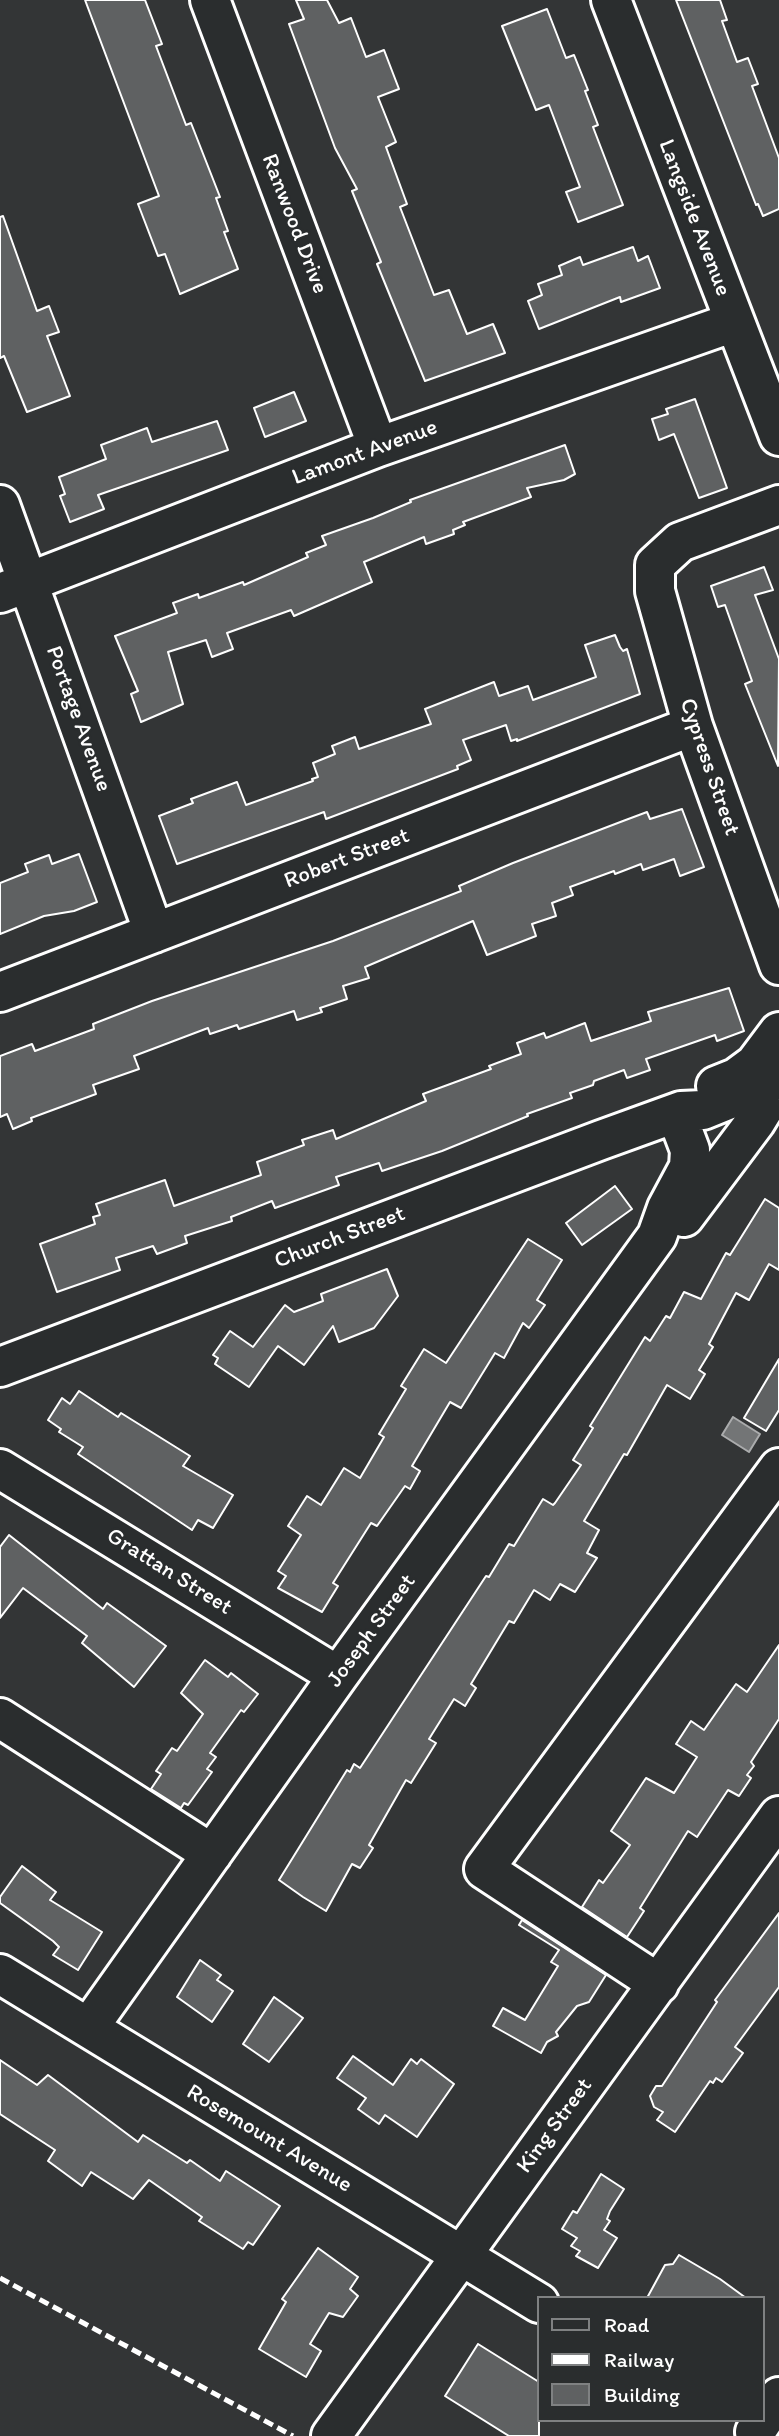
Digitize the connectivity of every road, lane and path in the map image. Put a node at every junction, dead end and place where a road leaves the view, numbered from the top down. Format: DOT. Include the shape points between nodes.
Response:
graph roads {
  1 [pos="210,0"];
  2 [pos="611,0"];
  3 [pos="734,322"];
  4 [pos="779,436"];
  5 [pos="378,447"];
  6 [pos="0,505"];
  7 [pos="779,505"];
  8 [pos="15,588"];
  9 [pos="693,726"];
  10 [pos="154,933"];
  11 [pos="779,965"];
  12 [pos="0,992"];
  13 [pos="779,1032"];
  14 [pos="779,1081"];
  15 [pos="679,1112"];
  16 [pos="657,1236"];
  17 [pos="0,1367"];
  18 [pos="779,1468"];
  19 [pos="0,1469"];
  20 [pos="338,1676"];
  21 [pos="0,1718"];
  22 [pos="779,1816"];
  23 [pos="212,1854"];
  24 [pos="0,1974"];
  25 [pos="659,1984"];
  26 [pos="89,2027"];
  27 [pos="460,2256"];
  28 [pos="538,2302"];
  29 [pos="779,2397"];
  30 [pos="765,2413"];
  31 [pos="331,2436"];
  1 -- 5 [label="street, Ranwood Drive"];
  2 -- 3 [label="street, Langside Avenue"];
  3 -- 4 [label="street, Langside Avenue"];
  3 -- 5 [label="street, Lamont Avenue"];
  5 -- 8 [label="street, Lamont Avenue"];
  6 -- 8 [label="street, Portage Avenue"];
  7 -- 9 [label="street, Cypress Street" via="680,542 655,565 655,592"];
  8 -- 10 [label="street, Portage Avenue"];
  9 -- 10 [label="street, Robert Street"];
  9 -- 11 [label="street, Cypress Street"];
  10 -- 12 [label="street, Robert Street"];
  13 -- 15 [label="street, Church Street" via="755,1064 696,1097"];
  14 -- 15 [label="street, Church Street" via="703,1110"];
  14 -- 16 [label="street, Joseph Street" via="756,1121 676,1228"];
  15 -- 16 [label="street, Joseph Street" via="690,1167"];
  15 -- 17 [label="street, Church Street"];
  16 -- 20 [label="street, Joseph Street"];
  18 -- 25 [label="street" via="484,1869"];
  19 -- 20 [label="street, Grattan Street"];
  20 -- 23 [label="street, Joseph Street"];
  21 -- 23 [label="street"];
  22 -- 25 [label="street, King Street"];
  23 -- 26 [label="street, Joseph Street"];
  24 -- 26 [label="street, Rosemount Avenue"];
  25 -- 27 [label="street, King Street"];
  26 -- 27 [label="street, Rosemount Avenue"];
  27 -- 28 [label="street, Rosemount Avenue"];
  27 -- 31 [label="street, King Street"];
  29 -- 30 [label="street"];
}
